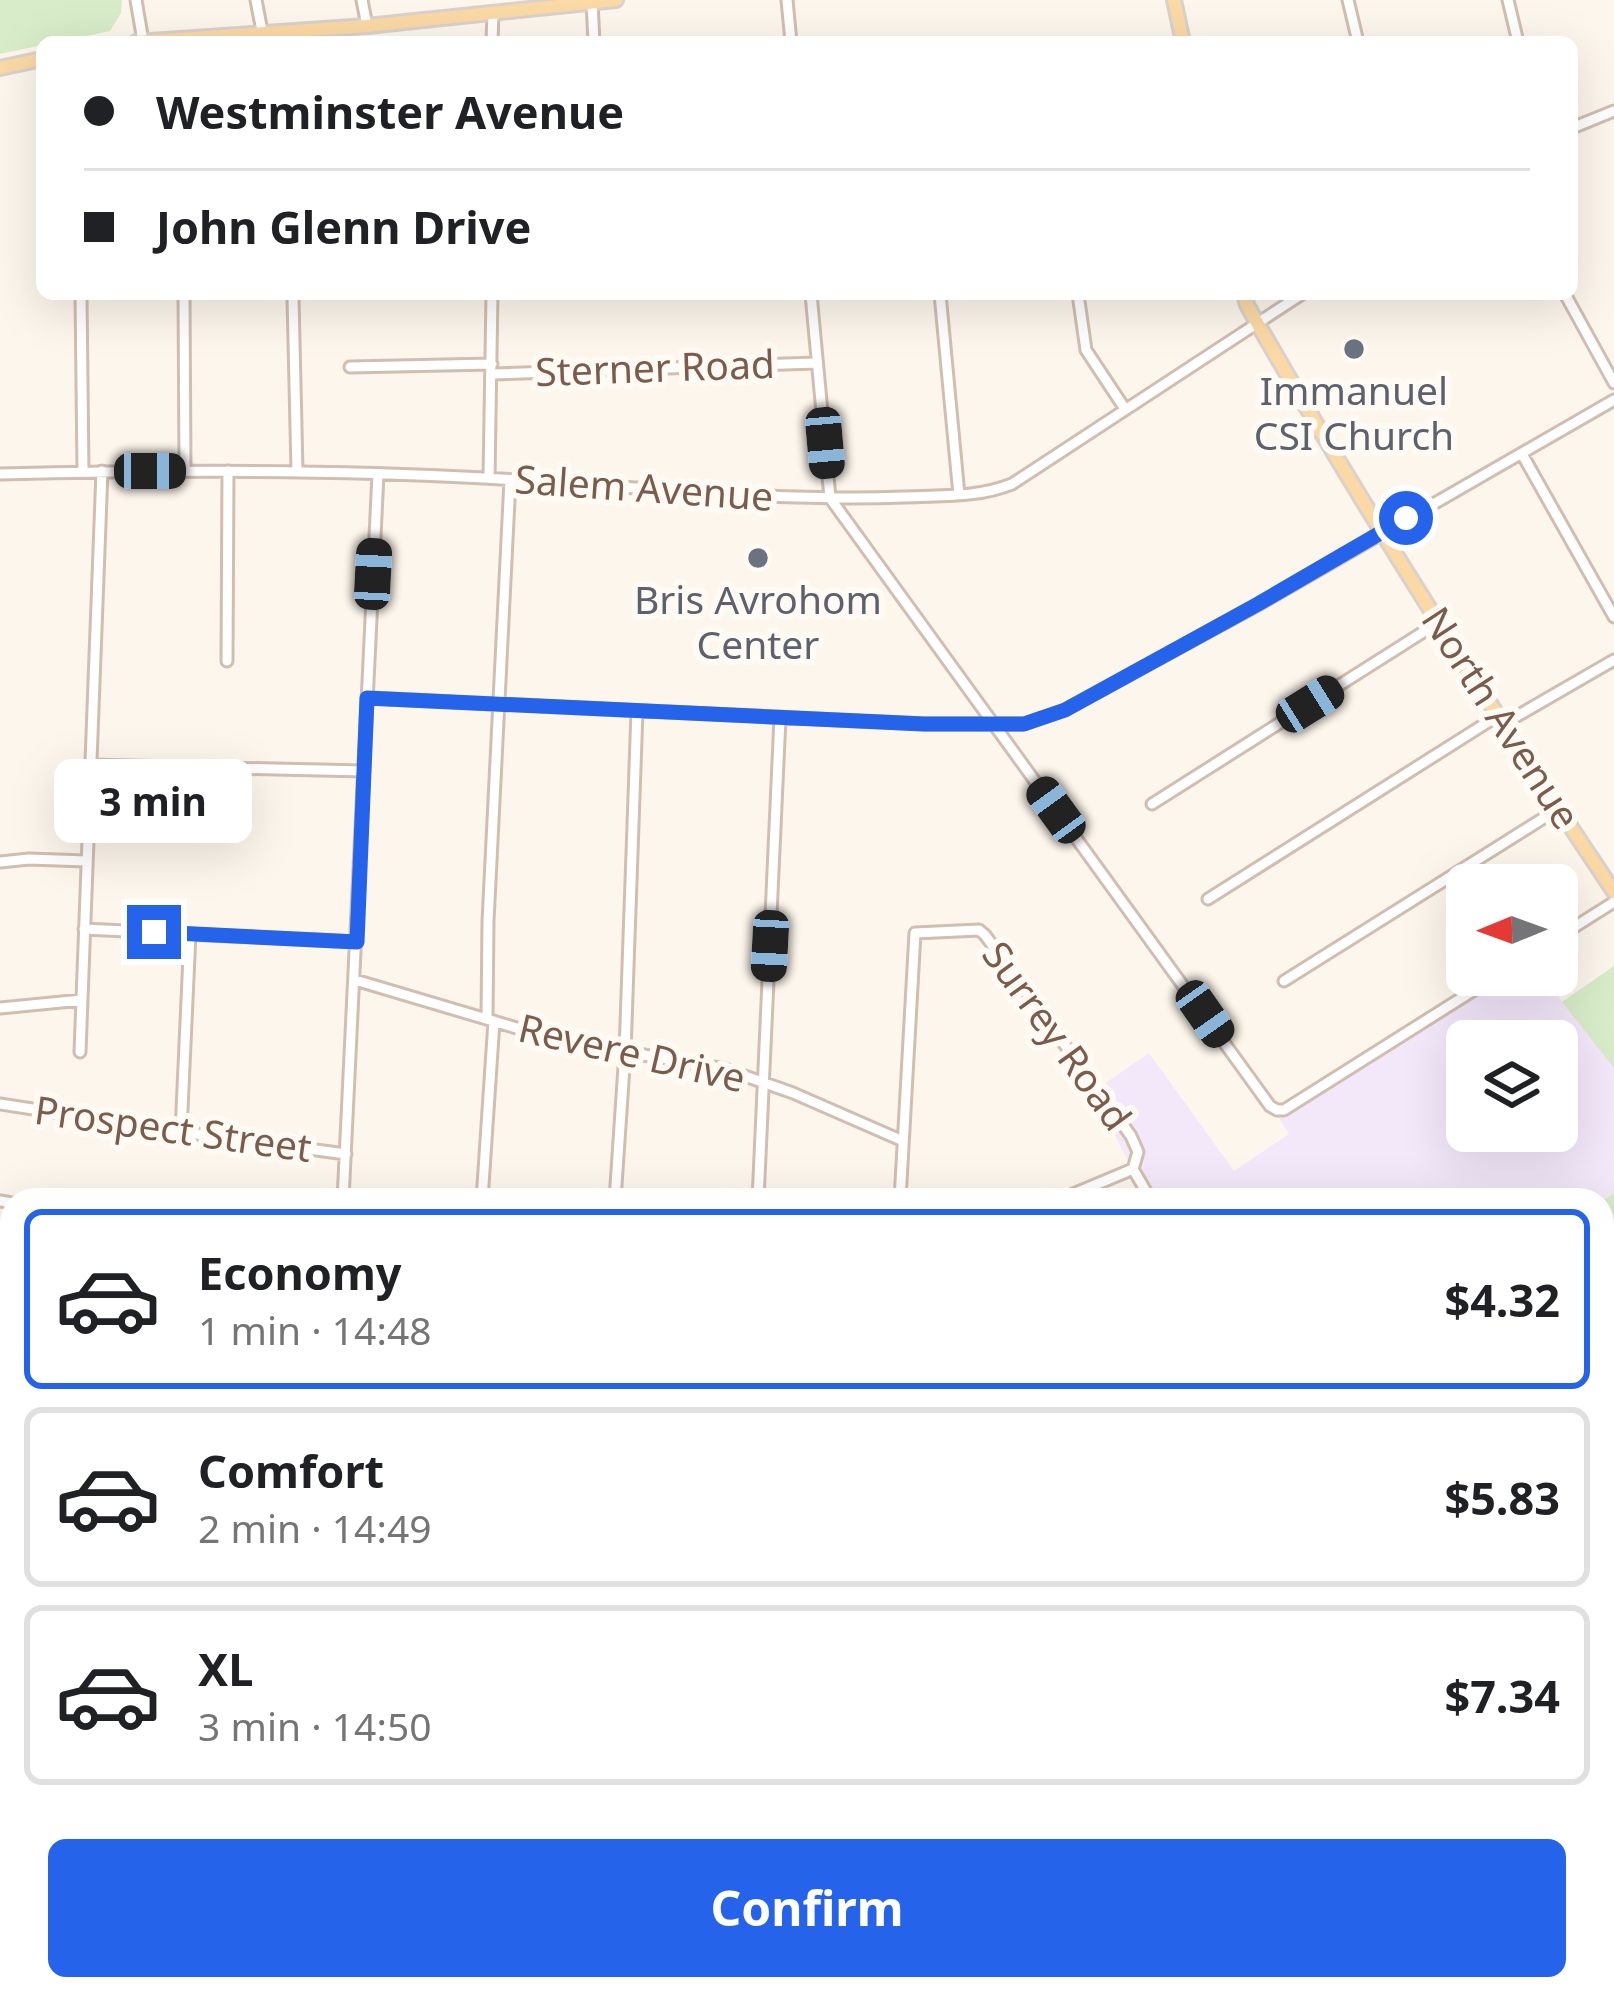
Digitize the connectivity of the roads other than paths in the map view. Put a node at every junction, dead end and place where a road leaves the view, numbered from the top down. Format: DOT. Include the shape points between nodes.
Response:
graph roads {
  1 [pos="136,0"];
  2 [pos="256,0"];
  3 [pos="362,0"];
  4 [pos="616,0"];
  5 [pos="787,0"];
  6 [pos="1174,0"];
  7 [pos="1348,0"];
  8 [pos="1508,0"];
  9 [pos="592,2"];
  10 [pos="493,14"];
  11 [pos="367,26"];
  12 [pos="262,31"];
  13 [pos="316,35"];
  14 [pos="139,36"];
  15 [pos="218,36"];
  16 [pos="492,36"];
  17 [pos="594,36"];
  18 [pos="790,36"];
  19 [pos="1182,36"];
  20 [pos="1357,36"];
  21 [pos="1516,36"];
  22 [pos="36,60"];
  23 [pos="0,68"];
  24 [pos="1614,111"];
  25 [pos="1578,126"];
  26 [pos="81,300"];
  27 [pos="184,300"];
  28 [pos="293,300"];
  29 [pos="492,300"];
  30 [pos="812,300"];
  31 [pos="941,300"];
  32 [pos="1079,300"];
  33 [pos="1245,300"];
  34 [pos="1293,300"];
  35 [pos="1568,300"];
  36 [pos="1257,323"];
  37 [pos="818,363"];
  38 [pos="350,367"];
  39 [pos="492,369"];
  40 [pos="1614,383"];
  41 [pos="1614,400"];
  42 [pos="1125,409"];
  43 [pos="1522,454"];
  44 [pos="102,471"];
  45 [pos="185,471"];
  46 [pos="227,471"];
  47 [pos="297,471"];
  48 [pos="83,472"];
  49 [pos="0,474"];
  50 [pos="378,474"];
  51 [pos="490,478"];
  52 [pos="509,480"];
  53 [pos="959,495"];
  54 [pos="830,498"];
  55 [pos="1383,531"];
  56 [pos="1614,617"];
  57 [pos="1439,622"];
  58 [pos="1614,660"];
  59 [pos="227,661"];
  60 [pos="367,698"];
  61 [pos="501,705"];
  62 [pos="637,711"];
  63 [pos="780,718"];
  64 [pos="1502,719"];
  65 [pos="996,726"];
  66 [pos="90,765"];
  67 [pos="364,771"];
  68 [pos="1152,804"];
  69 [pos="1558,809"];
  70 [pos="86,861"];
  71 [pos="0,862"];
  72 [pos="1614,892"];
  73 [pos="1208,898"];
  74 [pos="1614,902"];
  75 [pos="1578,925"];
  76 [pos="84,929"];
  77 [pos="190,934"];
  78 [pos="357,942"];
  79 [pos="355,980"];
  80 [pos="1284,981"];
  81 [pos="1465,996"];
  82 [pos="82,1000"];
  83 [pos="0,1008"];
  84 [pos="490,1020"];
  85 [pos="80,1052"];
  86 [pos="625,1052"];
  87 [pos="764,1082"];
  88 [pos="0,1103"];
  89 [pos="181,1132"];
  90 [pos="903,1141"];
  91 [pos="346,1154"];
  92 [pos="1133,1169"];
  93 [pos="344,1188"];
  94 [pos="483,1188"];
  95 [pos="616,1188"];
  96 [pos="759,1188"];
  97 [pos="901,1188"];
  98 [pos="1088,1188"];
  99 [pos="1144,1188"];
  1 -- 14 [label="street"];
  2 -- 12 [label="street"];
  3 -- 11 [label="street"];
  4 -- 9 [label="main road"];
  5 -- 18 [label="street"];
  6 -- 19 [label="main road"];
  7 -- 20 [label="street"];
  8 -- 21 [label="street"];
  9 -- 10 [label="main road"];
  9 -- 17 [label="street"];
  10 -- 11 [label="main road"];
  10 -- 16 [label="street"];
  11 -- 13 [label="main road"];
  12 -- 13 [label="main road"];
  12 -- 15 [label="main road"];
  22 -- 23 [label="main road"];
  24 -- 25 [label="street"];
  26 -- 48 [label="street"];
  27 -- 45 [label="street"];
  28 -- 47 [label="street"];
  29 -- 39 [label="street"];
  30 -- 37 [label="street"];
  31 -- 53 [label="street"];
  32 -- 42 [label="street" via="1086,350"];
  33 -- 36 [label="main road, North Avenue"];
  34 -- 36 [label="street, Salem Avenue"];
  35 -- 40 [label="street"];
  36 -- 42 [label="street, Salem Avenue"];
  36 -- 55 [label="main road, North Avenue"];
  37 -- 39 [label="street, Sterner Road"];
  37 -- 54 [label="street"];
  38 -- 39 [label="street, Sterner Road"];
  39 -- 51 [label="street"];
  41 -- 43 [label="street"];
  42 -- 53 [label="street, Salem Avenue" via="1012,484"];
  43 -- 55 [label="street"];
  43 -- 56 [label="street"];
  44 -- 45 [label="street, Salem Avenue"];
  44 -- 48 [label="street, Salem Avenue"];
  44 -- 66 [label="street"];
  45 -- 46 [label="street, Salem Avenue"];
  46 -- 47 [label="street, Salem Avenue"];
  46 -- 59 [label="street"];
  47 -- 50 [label="street, Salem Avenue"];
  48 -- 49 [label="street, Salem Avenue"];
  50 -- 51 [label="street, Salem Avenue"];
  50 -- 60 [label="street"];
  51 -- 52 [label="street, Salem Avenue"];
  52 -- 54 [label="street, Salem Avenue"];
  52 -- 61 [label="street"];
  53 -- 54 [label="street, Salem Avenue"];
  54 -- 65 [label="street"];
  55 -- 57 [label="main road, North Avenue"];
  55 -- 65 [label="street" via="1065,710"];
  57 -- 64 [label="main road, North Avenue"];
  57 -- 68 [label="street"];
  58 -- 64 [label="street"];
  60 -- 61 [label="street"];
  60 -- 67 [label="street"];
  61 -- 62 [label="street"];
  61 -- 84 [label="street"];
  62 -- 63 [label="street"];
  62 -- 86 [label="street"];
  63 -- 65 [label="street"];
  63 -- 87 [label="street"];
  64 -- 69 [label="main road, North Avenue"];
  64 -- 73 [label="street"];
  65 -- 81 [label="street" via="1276,1110"];
  66 -- 67 [label="street"];
  66 -- 70 [label="street"];
  67 -- 78 [label="street"];
  69 -- 72 [label="main road, North Avenue"];
  69 -- 80 [label="street"];
  70 -- 71 [label="street"];
  70 -- 76 [label="street"];
  74 -- 75 [label="street"];
  76 -- 77 [label="street"];
  76 -- 82 [label="street"];
  77 -- 78 [label="street"];
  77 -- 89 [label="street"];
  78 -- 79 [label="street"];
  79 -- 84 [label="street, Revere Drive"];
  79 -- 91 [label="street"];
  82 -- 83 [label="street"];
  82 -- 85 [label="street"];
  84 -- 86 [label="street, Revere Drive"];
  84 -- 94 [label="street"];
  86 -- 87 [label="street, Revere Drive"];
  86 -- 95 [label="street"];
  87 -- 90 [label="street, Revere Drive"];
  87 -- 96 [label="street"];
  88 -- 89 [label="street, Prospect Street"];
  89 -- 91 [label="street, Prospect Street"];
  90 -- 92 [label="street, Surrey Road" via="915,933 979,930 1131,1136 1138,1152"];
  90 -- 97 [label="street"];
  91 -- 93 [label="street"];
  92 -- 98 [label="street"];
  92 -- 99 [label="street, Surrey Road"];
}
